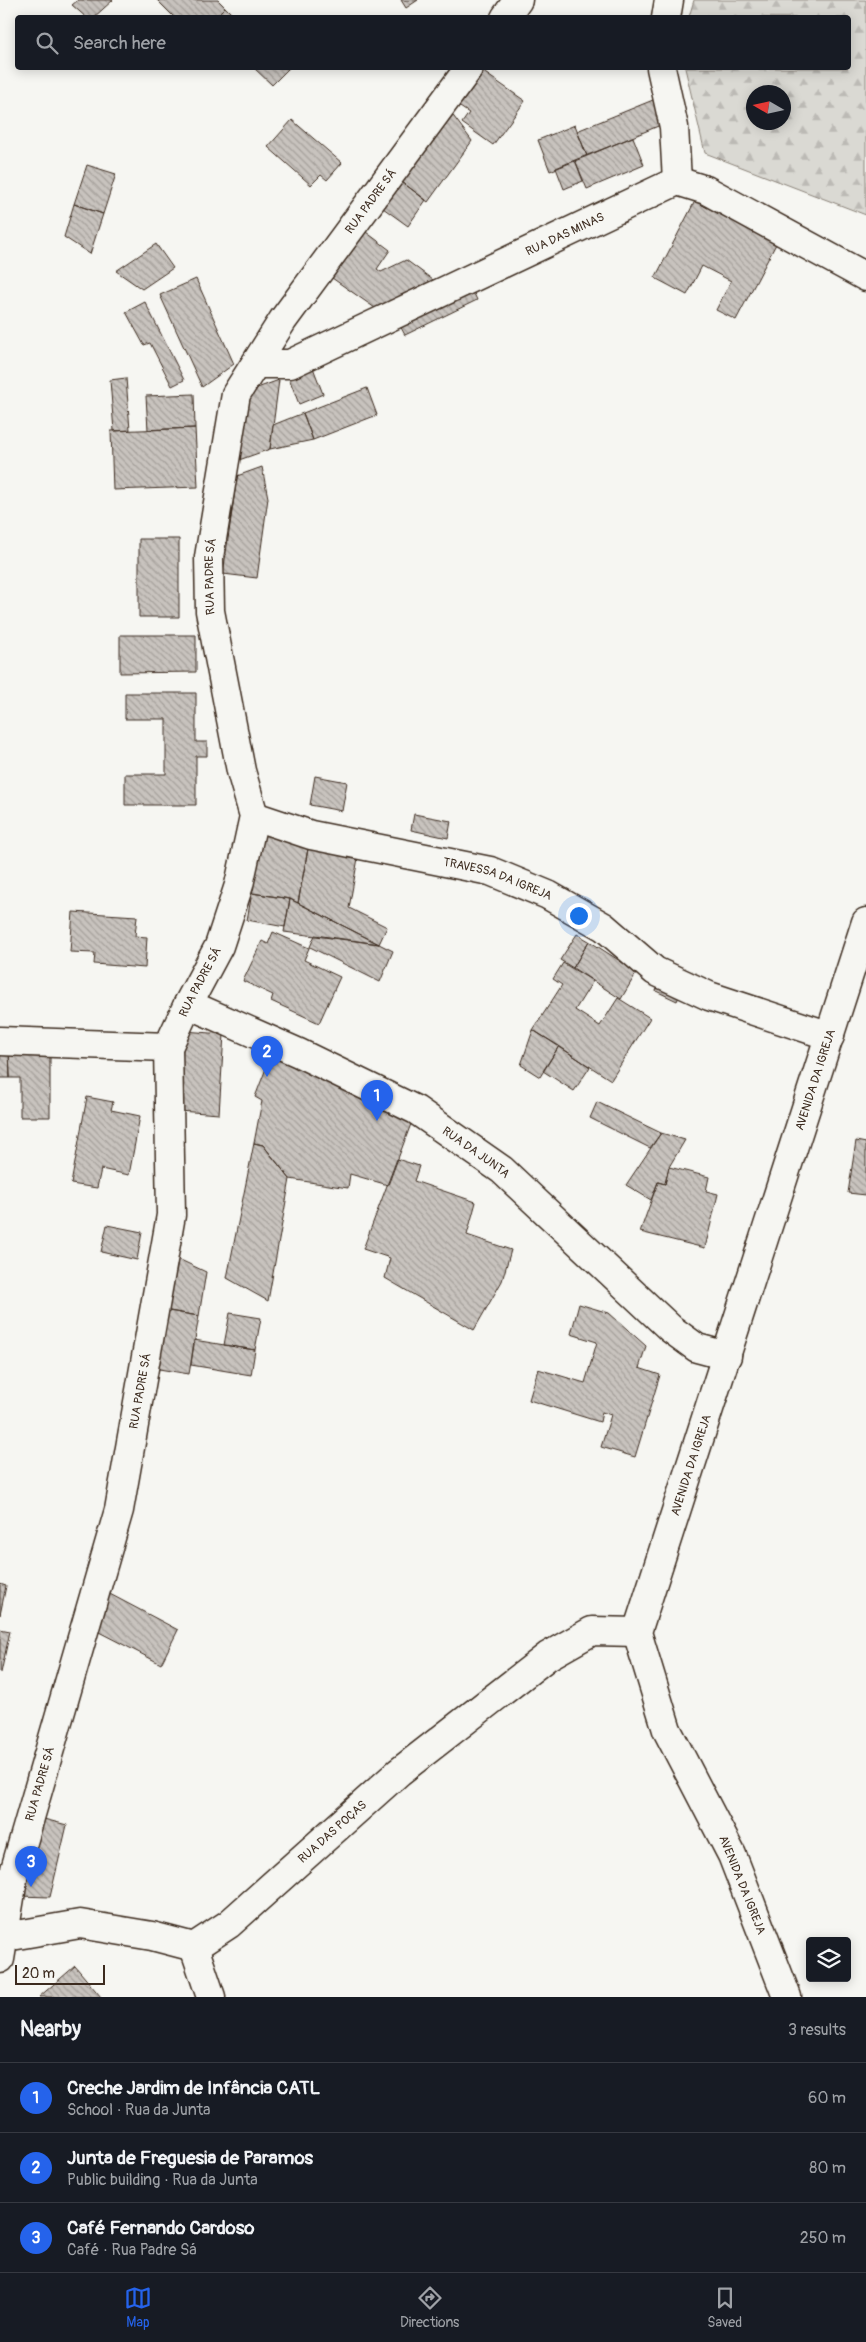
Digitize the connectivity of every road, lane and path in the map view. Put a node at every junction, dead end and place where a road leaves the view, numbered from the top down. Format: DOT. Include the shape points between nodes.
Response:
graph roads {
  1 [pos="518,0"];
  2 [pos="669,0"];
  3 [pos="507,15"];
  4 [pos="666,15"];
  5 [pos="468,70"];
  6 [pos="661,70"];
  7 [pos="676,181"];
  8 [pos="866,277"];
  9 [pos="256,364"];
  10 [pos="254,816"];
  11 [pos="866,922"];
  12 [pos="188,1004"];
  13 [pos="830,1036"];
  14 [pos="0,1040"];
  15 [pos="168,1047"];
  16 [pos="726,1356"];
  17 [pos="638,1632"];
  18 [pos="1,1945"];
  19 [pos="194,1948"];
  20 [pos="211,1997"];
  21 [pos="787,1997"];
  1 -- 3 [label="street"];
  2 -- 4 [label="street"];
  5 -- 9 [label="street, RUA PADRE SÁ" via="283,320"];
  6 -- 7 [label="street" via="674,127"];
  7 -- 8 [label="street" via="706,190"];
  7 -- 9 [label="street, RUA DAS MINAS" via="290,364"];
  9 -- 10 [label="street, RUA PADRE SÁ" via="236,394 209,557 210,611 241,771"];
  10 -- 12 [label="street, RUA PADRE SÁ" via="230,916 219,946"];
  10 -- 13 [label="street, TRAVESSA DA IGREJA" via="311,835 490,871 548,895 604,927 655,971 709,996"];
  11 -- 13 [label="street, AVENIDA DA IGREJA"];
  12 -- 15 [label="street, RUA PADRE SÁ"];
  12 -- 16 [label="street, RUA DA JUNTA" via="300,1053 416,1110 502,1170 671,1329 696,1348"];
  13 -- 16 [label="street, AVENIDA DA IGREJA"];
  14 -- 15 [label="street"];
  15 -- 18 [label="street, RUA PADRE SÁ" via="171,1215 119,1510 14,1874"];
  16 -- 17 [label="street, AVENIDA DA IGREJA"];
  17 -- 19 [label="street, RUA DAS POÇAS" via="592,1631 548,1656 399,1772 229,1924"];
  17 -- 21 [label="street, AVENIDA DA IGREJA" via="667,1730 732,1855"];
  18 -- 19 [label="street" via="80,1924 152,1936"];
  19 -- 20 [label="street"];
}
